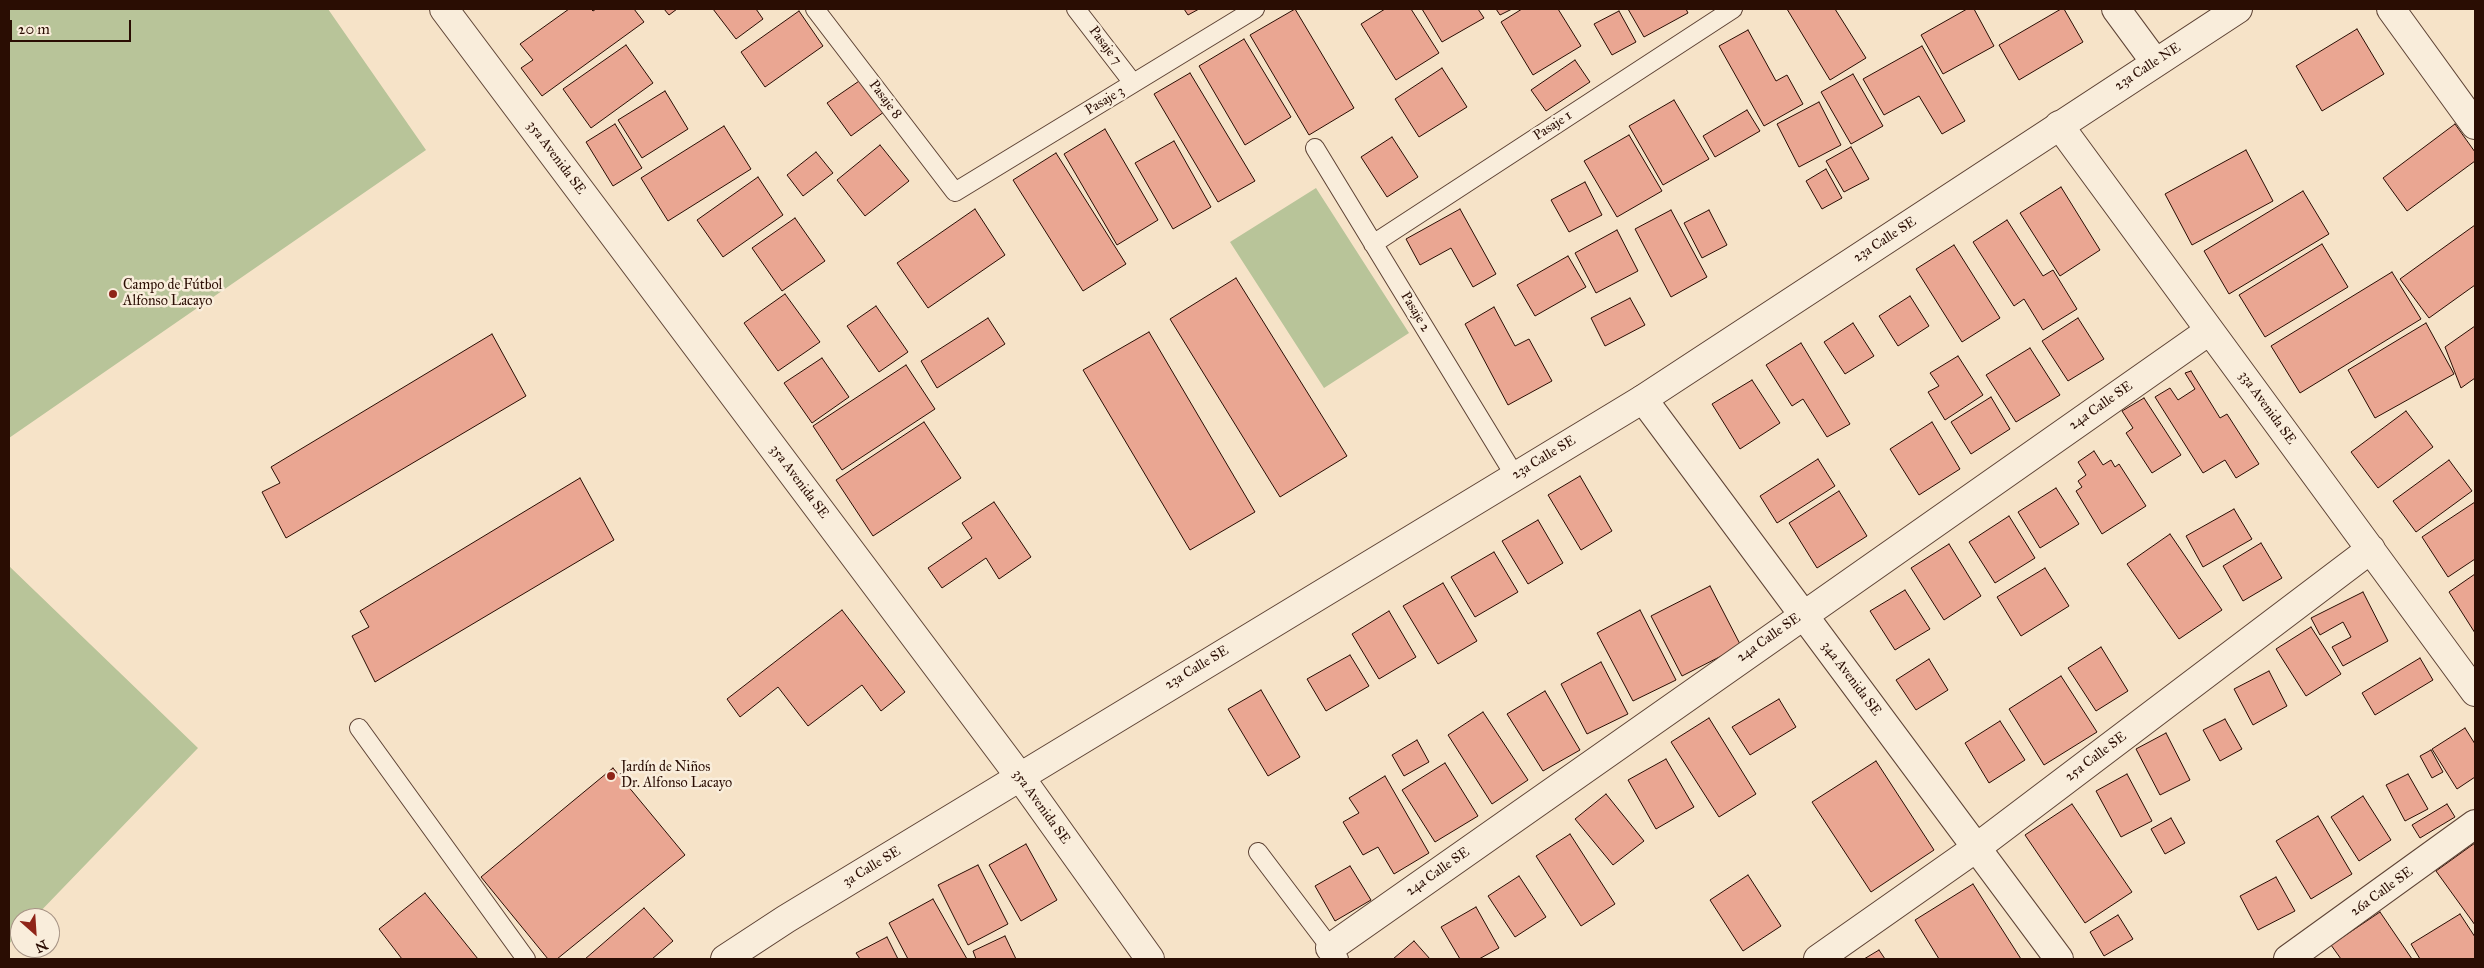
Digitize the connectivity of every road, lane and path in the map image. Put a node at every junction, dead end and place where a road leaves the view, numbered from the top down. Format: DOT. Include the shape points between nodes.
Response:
graph roads {
  1 [pos="444,9"];
  2 [pos="816,9"];
  3 [pos="1076,9"];
  4 [pos="1255,9"];
  5 [pos="1733,9"];
  6 [pos="2116,9"];
  7 [pos="2238,9"];
  8 [pos="2391,9"];
  9 [pos="2155,62"];
  10 [pos="1134,84"];
  11 [pos="2059,125"];
  12 [pos="2475,125"];
  13 [pos="1315,148"];
  14 [pos="955,192"];
  15 [pos="1373,244"];
  16 [pos="2210,331"];
  17 [pos="1642,399"];
  18 [pos="1515,476"];
  19 [pos="2371,549"];
  20 [pos="1803,615"];
  21 [pos="2475,692"];
  22 [pos="359,728"];
  23 [pos="1020,777"];
  24 [pos="2475,824"];
  25 [pos="1976,848"];
  26 [pos="1258,852"];
  27 [pos="1335,954"];
  28 [pos="526,959"];
  29 [pos="725,959"];
  30 [pos="1150,959"];
  31 [pos="1818,959"];
  32 [pos="2059,959"];
  33 [pos="2288,959"];
  1 -- 23 [label="street, 35a Avenida SE"];
  2 -- 14 [label="lane, Pasaje 8"];
  3 -- 10 [label="lane, Pasaje 7"];
  4 -- 10 [label="lane, Pasaje 3"];
  5 -- 15 [label="lane, Pasaje 1"];
  6 -- 9 [label="street"];
  7 -- 9 [label="street, 23a Calle NE"];
  8 -- 12 [label="street"];
  9 -- 11 [label="street, 23a Calle NE"];
  10 -- 14 [label="lane, Pasaje 3"];
  11 -- 16 [label="street, 33a Avenida SE"];
  11 -- 17 [label="street, 23a Calle SE"];
  13 -- 15 [label="lane, Pasaje 2"];
  15 -- 18 [label="lane, Pasaje 2"];
  16 -- 19 [label="street, 33a Avenida SE"];
  16 -- 20 [label="street, 24a Calle SE"];
  17 -- 18 [label="street, 23a Calle SE"];
  17 -- 20 [label="street, 34a Avenida SE"];
  18 -- 23 [label="street, 23a Calle SE"];
  19 -- 21 [label="street, 33a Avenida SE"];
  19 -- 25 [label="street, 25a Calle SE"];
  20 -- 25 [label="street, 34a Avenida SE"];
  20 -- 27 [label="street, 24a Calle SE"];
  22 -- 28 [label="lane"];
  23 -- 29 [label="street, 3a Calle SE"];
  23 -- 30 [label="street, 35a Avenida SE"];
  24 -- 33 [label="street, 26a Calle SE"];
  25 -- 31 [label="street, 25a Calle SE"];
  25 -- 32 [label="street, 34a Avenida SE"];
  26 -- 27 [label="lane"];
}
